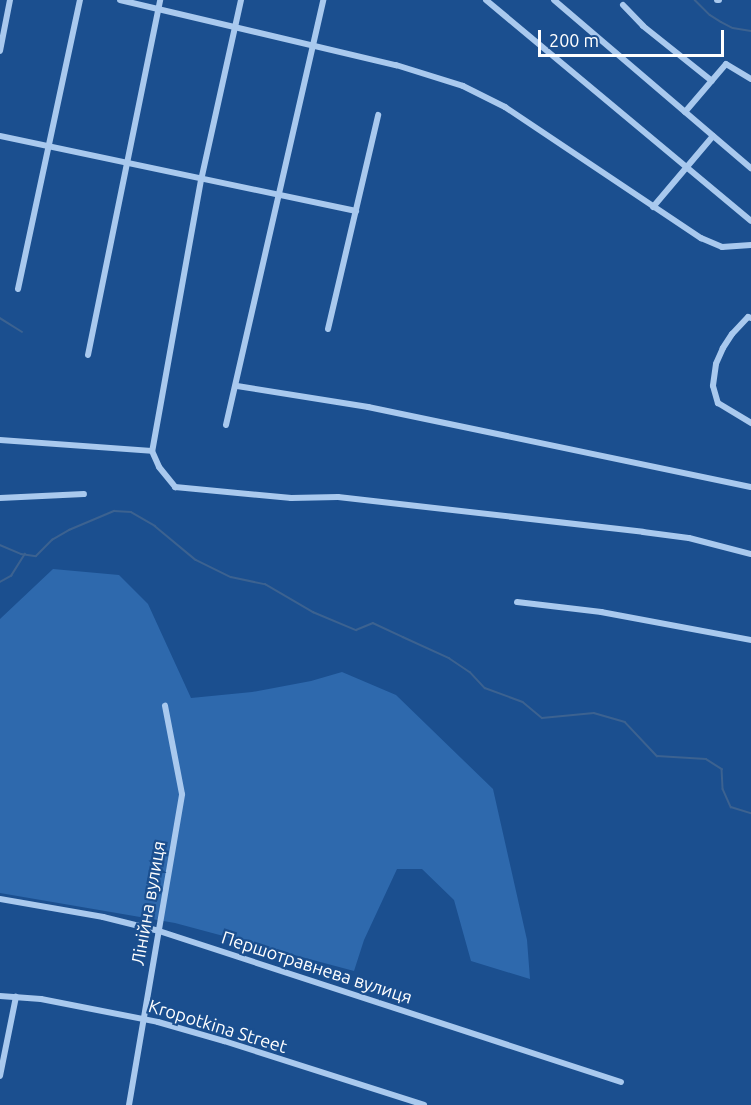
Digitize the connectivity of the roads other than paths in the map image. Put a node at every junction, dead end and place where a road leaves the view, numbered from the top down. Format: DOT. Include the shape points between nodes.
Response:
graph roads {
  1 [pos="10,0"];
  2 [pos="80,0"];
  3 [pos="120,0"];
  4 [pos="160,0"];
  5 [pos="241,0"];
  6 [pos="323,0"];
  7 [pos="486,0"];
  8 [pos="554,0"];
  9 [pos="623,5"];
  10 [pos="158,9"];
  11 [pos="237,26"];
  12 [pos="314,45"];
  13 [pos="0,51"];
  14 [pos="751,79"];
  15 [pos="712,81"];
  16 [pos="685,112"];
  17 [pos="378,116"];
  18 [pos="0,136"];
  19 [pos="713,136"];
  20 [pos="49,147"];
  21 [pos="125,163"];
  22 [pos="687,167"];
  23 [pos="751,168"];
  24 [pos="201,180"];
  25 [pos="278,194"];
  26 [pos="653,207"];
  27 [pos="356,211"];
  28 [pos="751,221"];
  29 [pos="751,245"];
  30 [pos="18,289"];
  31 [pos="751,318"];
  32 [pos="328,329"];
  33 [pos="88,354"];
  34 [pos="237,386"];
  35 [pos="751,423"];
  36 [pos="226,425"];
  37 [pos="0,440"];
  38 [pos="153,451"];
  39 [pos="751,487"];
  40 [pos="84,494"];
  41 [pos="0,498"];
  42 [pos="751,554"];
  43 [pos="517,602"];
  44 [pos="751,640"];
  45 [pos="165,706"];
  46 [pos="0,899"];
  47 [pos="159,931"];
  48 [pos="0,996"];
  49 [pos="16,997"];
  50 [pos="144,1019"];
  51 [pos="0,1076"];
  52 [pos="621,1082"];
  53 [pos="129,1105"];
  54 [pos="424,1105"];
  1 -- 13 [label="street"];
  2 -- 20 [label="street"];
  3 -- 10 [label="street"];
  4 -- 10 [label="street"];
  5 -- 11 [label="street"];
  6 -- 12 [label="street"];
  7 -- 22 [label="street"];
  8 -- 16 [label="street"];
  9 -- 15 [label="street"];
  10 -- 11 [label="street"];
  10 -- 21 [label="street"];
  11 -- 12 [label="street"];
  11 -- 24 [label="street"];
  12 -- 25 [label="street"];
  12 -- 26 [label="street" via="464,86 505,107"];
  14 -- 15 [label="street" via="726,64"];
  15 -- 16 [label="street"];
  16 -- 19 [label="street"];
  17 -- 27 [label="street"];
  18 -- 20 [label="street"];
  19 -- 22 [label="street"];
  19 -- 23 [label="street"];
  20 -- 21 [label="street"];
  20 -- 30 [label="street"];
  21 -- 24 [label="street"];
  21 -- 33 [label="street"];
  22 -- 26 [label="street"];
  22 -- 28 [label="street"];
  24 -- 25 [label="street"];
  24 -- 38 [label="street"];
  25 -- 27 [label="street"];
  25 -- 34 [label="street"];
  26 -- 29 [label="street" via="711,242 722,246"];
  27 -- 32 [label="street"];
  31 -- 35 [label="street" via="723,348 712,386 718,403"];
  34 -- 36 [label="street"];
  34 -- 39 [label="street" via="379,410"];
  37 -- 38 [label="street"];
  38 -- 42 [label="street" via="159,468 175,487 291,498 338,497 643,532 689,538"];
  40 -- 41 [label="street"];
  43 -- 44 [label="street" via="601,612"];
  45 -- 47 [label="street, Лінійна вулиця" via="182,794"];
  46 -- 47 [label="street, Першотравнева вулиця"];
  47 -- 50 [label="street, Лінійна вулиця"];
  47 -- 52 [label="street, Першотравнева вулиця"];
  48 -- 49 [label="street, Kropotkina Street"];
  49 -- 50 [label="street, Kropotkina Street"];
  49 -- 51 [label="street"];
  50 -- 53 [label="street, Лінійна вулиця"];
  50 -- 54 [label="street, Kropotkina Street"];
}
